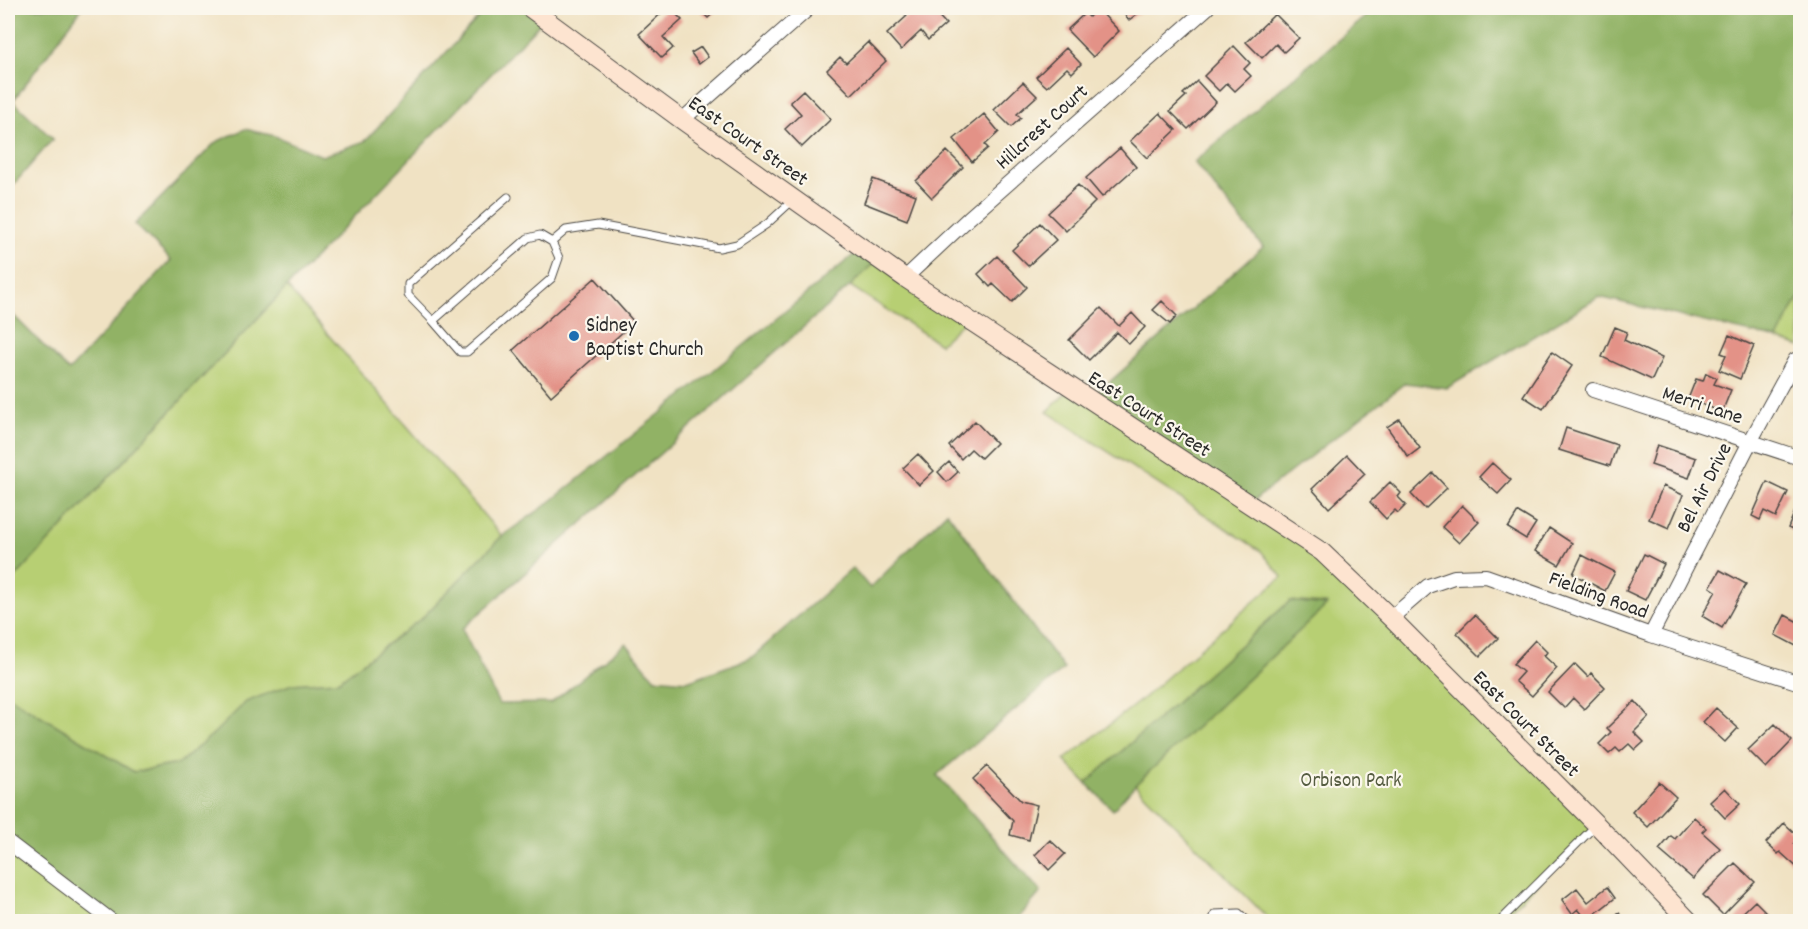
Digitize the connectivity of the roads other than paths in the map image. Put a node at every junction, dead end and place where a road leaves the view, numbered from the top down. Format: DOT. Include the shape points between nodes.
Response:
graph roads {
  1 [pos="530,8"];
  2 [pos="809,8"];
  3 [pos="1206,8"];
  4 [pos="682,120"];
  5 [pos="508,196"];
  6 [pos="794,199"];
  7 [pos="552,242"];
  8 [pos="905,278"];
  9 [pos="433,321"];
  10 [pos="1795,360"];
  11 [pos="1593,390"];
  12 [pos="1749,442"];
  13 [pos="1800,458"];
  14 [pos="1392,618"];
  15 [pos="1650,635"];
  16 [pos="1800,683"];
  17 [pos="1597,825"];
  18 [pos="8,842"];
  19 [pos="113,921"];
  20 [pos="1212,921"];
  21 [pos="1249,921"];
  22 [pos="1499,921"];
  23 [pos="1689,921"];
  1 -- 4 [label="main road, East Court Street"];
  2 -- 4 [label="street"];
  3 -- 8 [label="street, Hillcrest Court"];
  4 -- 6 [label="main road, East Court Street"];
  5 -- 9 [label="lane" via="408,284 408,295"];
  6 -- 7 [label="lane" via="737,244 719,248 598,225 566,231"];
  6 -- 8 [label="main road, East Court Street"];
  7 -- 9 [label="lane" via="540,235 528,238"];
  7 -- 9 [label="lane" via="559,258 552,278 467,352 460,352"];
  8 -- 14 [label="main road, East Court Street" via="1322,552"];
  10 -- 12 [label="street, Bel Air Drive"];
  11 -- 12 [label="street, Merri Lane"];
  12 -- 13 [label="street, Merri Lane"];
  12 -- 15 [label="street, Bel Air Drive"];
  14 -- 15 [label="street, Fielding Road" via="1428,586 1454,577 1486,576"];
  14 -- 17 [label="main road, East Court Street"];
  15 -- 16 [label="street, Fielding Road"];
  17 -- 22 [label="lane"];
  17 -- 23 [label="main road, East Court Street"];
  18 -- 19 [label="street"];
  20 -- 21 [label="lane" via="1215,914 1239,913"];
}
